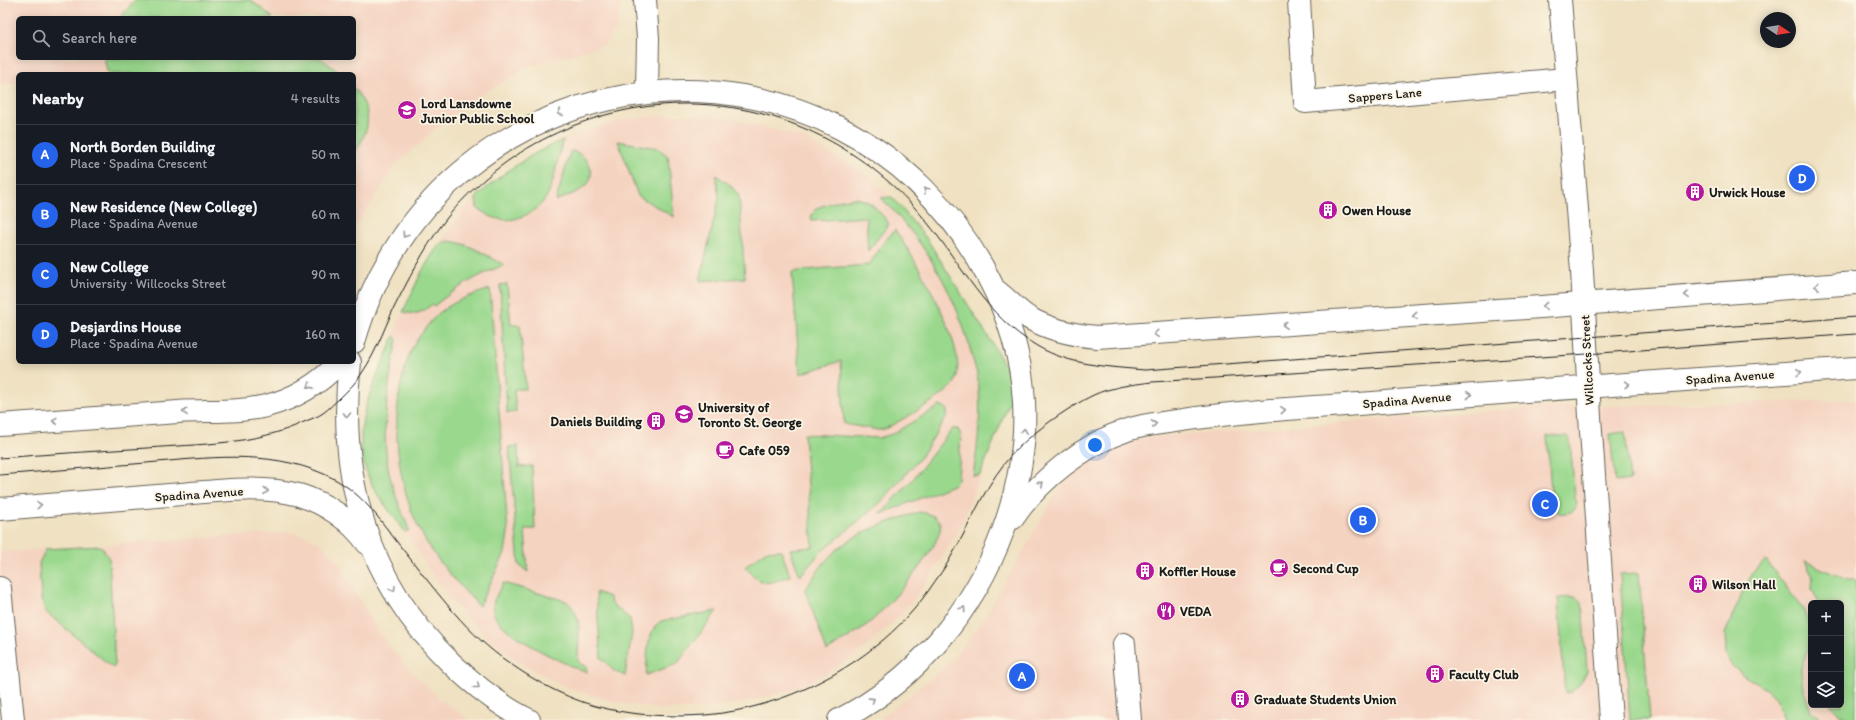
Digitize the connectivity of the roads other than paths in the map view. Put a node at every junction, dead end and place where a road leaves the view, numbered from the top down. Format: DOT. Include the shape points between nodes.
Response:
graph roads {
  1 [pos="644,0"];
  2 [pos="1299,0"];
  3 [pos="1560,0"];
  4 [pos="1566,79"];
  5 [pos="647,91"];
  6 [pos="1856,283"];
  7 [pos="995,290"];
  8 [pos="1583,303"];
  9 [pos="356,336"];
  10 [pos="338,364"];
  11 [pos="350,364"];
  12 [pos="1856,368"];
  13 [pos="1588,386"];
  14 [pos="0,425"];
  15 [pos="0,509"];
  16 [pos="1001,537"];
  17 [pos="375,554"];
  18 [pos="0,588"];
  19 [pos="1124,644"];
  20 [pos="13,720"];
  21 [pos="529,720"];
  22 [pos="839,720"];
  23 [pos="1130,720"];
  24 [pos="1611,720"];
  1 -- 5 [label="main road" via="648,38"];
  2 -- 4 [label="main road, Sappers Lane" via="1305,102"];
  3 -- 4 [label="main road, Willcocks Street"];
  4 -- 8 [label="main road, Willcocks Street"];
  7 -- 5 [label="main road, one-way" via="955,223 902,167 870,144 800,109 763,98 725,91"];
  5 -- 9 [label="main road, one-way" via="606,98 566,110 529,126 493,147 461,172 431,201 402,239 366,305"];
  6 -- 8 [label="main road, one-way"];
  8 -- 7 [label="main road, one-way" via="1097,337 1077,336 1028,318"];
  16 -- 7 [label="main road, one-way" via="1019,478 1025,416 1020,362 1011,329"];
  8 -- 13 [label="main road, Willcocks Street"];
  10 -- 14 [label="main road, one-way" via="309,388 289,398 244,410"];
  11 -- 17 [label="main road, one-way" via="347,390 348,453 361,517"];
  13 -- 12 [label="main road, Spadina Avenue, one-way"];
  16 -- 13 [label="main road, Spadina Avenue, one-way" via="1032,492 1091,446 1126,430 1214,415"];
  13 -- 24 [label="main road, Willcocks Street"];
  15 -- 17 [label="main road, Spadina Avenue, one-way" via="226,491 278,491 318,502 334,512 364,538"];
  22 -- 16 [label="main road, one-way" via="878,696 910,671 938,642 963,610 984,575"];
  17 -- 21 [label="main road, one-way" via="412,620 436,649 463,676 493,699"];
  18 -- 20 [label="main road"];
  19 -- 23 [label="main road"];
}
